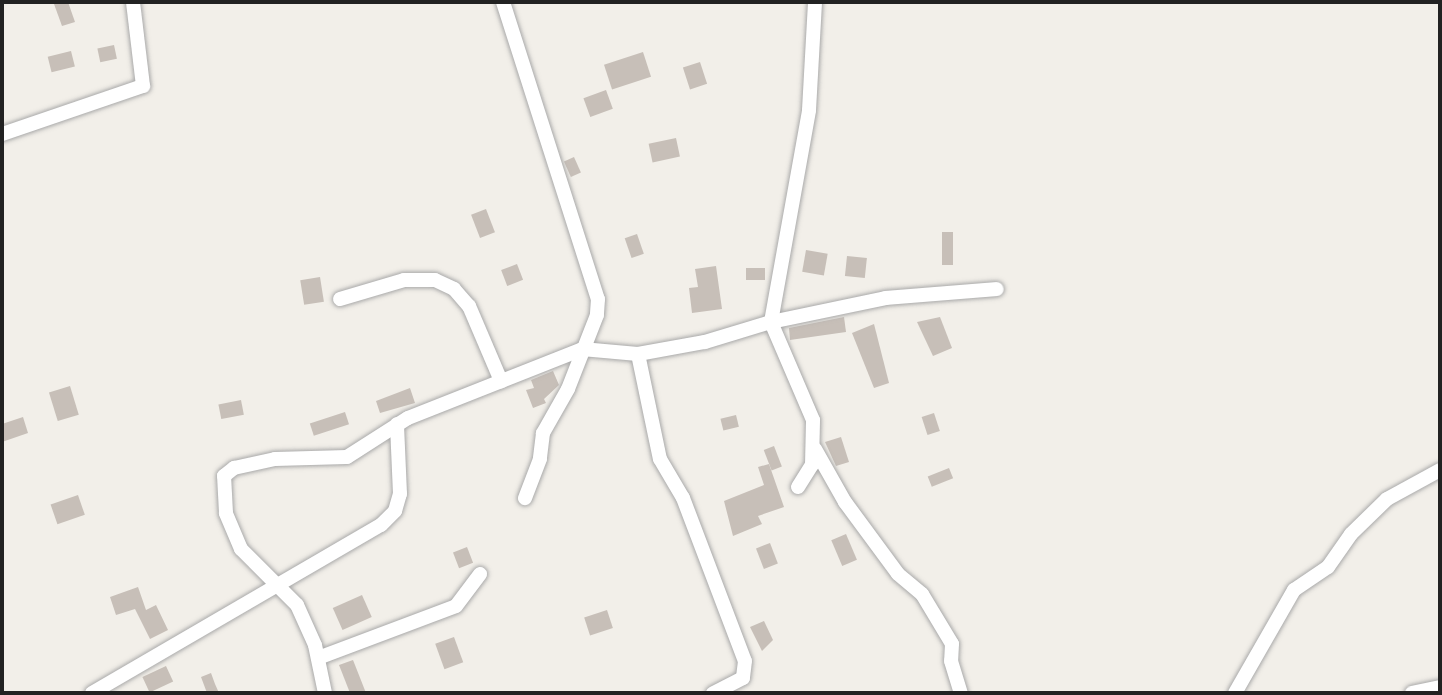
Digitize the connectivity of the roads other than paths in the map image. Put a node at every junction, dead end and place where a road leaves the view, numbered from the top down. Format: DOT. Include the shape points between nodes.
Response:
graph roads {
  1 [pos="133,2"];
  2 [pos="503,2"];
  3 [pos="815,2"];
  4 [pos="2,134"];
  5 [pos="997,289"];
  6 [pos="340,299"];
  7 [pos="771,322"];
  8 [pos="582,349"];
  9 [pos="638,354"];
  10 [pos="501,381"];
  11 [pos="397,424"];
  12 [pos="813,445"];
  13 [pos="1440,470"];
  14 [pos="798,487"];
  15 [pos="525,498"];
  16 [pos="480,574"];
  17 [pos="275,589"];
  18 [pos="318,658"];
  19 [pos="1440,687"];
  20 [pos="92,693"];
  21 [pos="325,693"];
  22 [pos="713,693"];
  23 [pos="961,693"];
  24 [pos="1235,693"];
  25 [pos="1412,693"];
  1 -- 4 [label="street" via="143,86"];
  2 -- 8 [label="street" via="598,299"];
  3 -- 7 [label="street" via="809,110"];
  5 -- 7 [label="street" via="886,298"];
  6 -- 10 [label="street" via="404,280 435,280 454,289 469,306"];
  7 -- 9 [label="street" via="705,342"];
  7 -- 12 [label="street" via="813,420"];
  8 -- 9 [label="street"];
  8 -- 10 [label="street"];
  8 -- 15 [label="street" via="568,389 543,433 540,459"];
  9 -- 22 [label="street" via="660,459 683,498 745,661 743,678"];
  10 -- 11 [label="street"];
  11 -- 17 [label="street" via="400,494 395,511"];
  11 -- 17 [label="street" via="347,457 275,459 234,468 224,476 226,513 241,549"];
  12 -- 14 [label="street" via="812,465"];
  12 -- 23 [label="street" via="845,502 898,574 922,594 952,644"];
  13 -- 24 [label="street" via="1387,499 1351,534 1328,567 1294,590"];
  16 -- 18 [label="street" via="456,606"];
  17 -- 18 [label="street" via="297,605"];
  17 -- 20 [label="street"];
  18 -- 21 [label="street"];
  19 -- 25 [label="street"];
}
